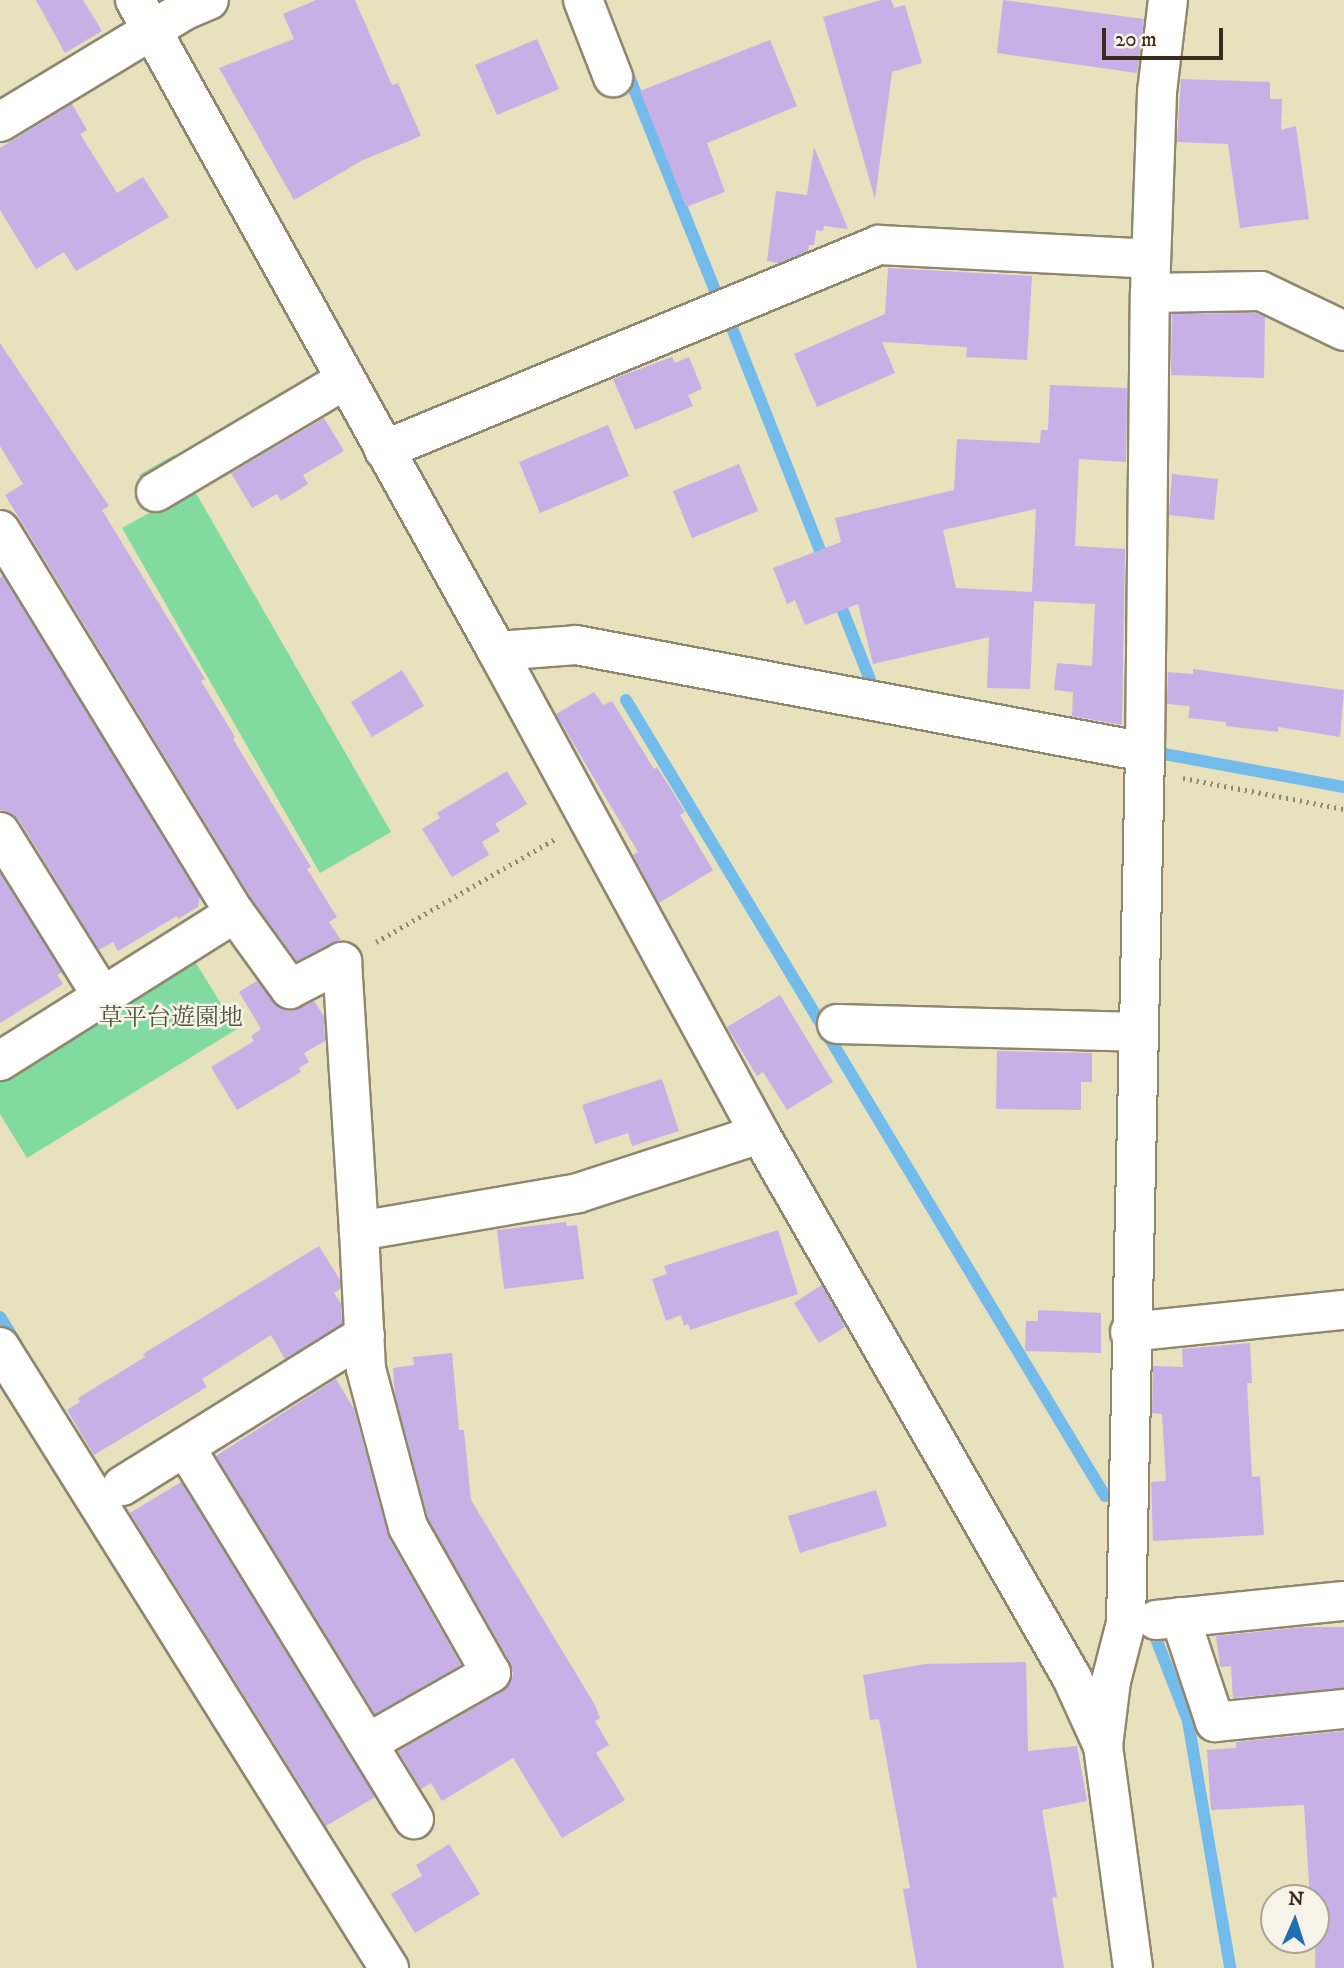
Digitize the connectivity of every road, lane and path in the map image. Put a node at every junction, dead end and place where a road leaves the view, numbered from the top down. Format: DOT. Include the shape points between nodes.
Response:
graph roads {
  1 [pos="209,0"];
  2 [pos="583,0"];
  3 [pos="1168,0"];
  4 [pos="143,15"];
  5 [pos="613,77"];
  6 [pos="0,122"];
  7 [pos="1151,276"];
  8 [pos="1344,331"];
  9 [pos="345,380"];
  10 [pos="384,450"];
  11 [pos="156,492"];
  12 [pos="2,536"];
  13 [pos="497,651"];
  14 [pos="1144,752"];
  15 [pos="590,819"];
  16 [pos="0,832"];
  17 [pos="235,913"];
  18 [pos="342,962"];
  19 [pos="102,996"];
  20 [pos="836,1024"];
  21 [pos="1138,1032"];
  22 [pos="0,1061"];
  23 [pos="760,1133"];
  24 [pos="359,1230"];
  25 [pos="1344,1310"];
  26 [pos="1130,1332"];
  27 [pos="365,1335"];
  28 [pos="0,1347"];
  29 [pos="185,1447"];
  30 [pos="122,1486"];
  31 [pos="1344,1601"];
  32 [pos="1180,1618"];
  33 [pos="1126,1623"];
  34 [pos="1344,1709"];
  35 [pos="368,1743"];
  36 [pos="1103,1746"];
  37 [pos="414,1819"];
  38 [pos="389,1968"];
  39 [pos="1133,1968"];
  1 -- 4 [label="street" via="183,11"];
  2 -- 5 [label="street"];
  3 -- 7 [label="street" via="1157,92"];
  4 -- 6 [label="street"];
  4 -- 9 [label="street"];
  7 -- 8 [label="street" via="1261,291"];
  7 -- 10 [label="street" via="879,245"];
  7 -- 14 [label="street"];
  9 -- 10 [label="street"];
  9 -- 11 [label="street"];
  10 -- 13 [label="street"];
  12 -- 17 [label="street"];
  13 -- 14 [label="street" via="576,645"];
  13 -- 15 [label="street"];
  14 -- 21 [label="street"];
  15 -- 18 [label="path"];
  15 -- 23 [label="street"];
  16 -- 19 [label="street"];
  17 -- 18 [label="street" via="290,989"];
  17 -- 19 [label="street"];
  18 -- 24 [label="street"];
  19 -- 22 [label="street"];
  20 -- 21 [label="street"];
  21 -- 26 [label="street"];
  23 -- 24 [label="street" via="578,1193"];
  23 -- 36 [label="street" via="1072,1678"];
  24 -- 27 [label="street"];
  25 -- 26 [label="street"];
  26 -- 33 [label="street"];
  27 -- 29 [label="street"];
  27 -- 35 [label="street" via="366,1369 408,1527 491,1673"];
  28 -- 38 [label="street"];
  29 -- 30 [label="street"];
  29 -- 35 [label="street"];
  31 -- 32 [label="street"];
  32 -- 33 [label="street"];
  32 -- 34 [label="street" via="1215,1722"];
  33 -- 36 [label="street" via="1111,1681"];
  35 -- 37 [label="street"];
  36 -- 39 [label="street"];
}
